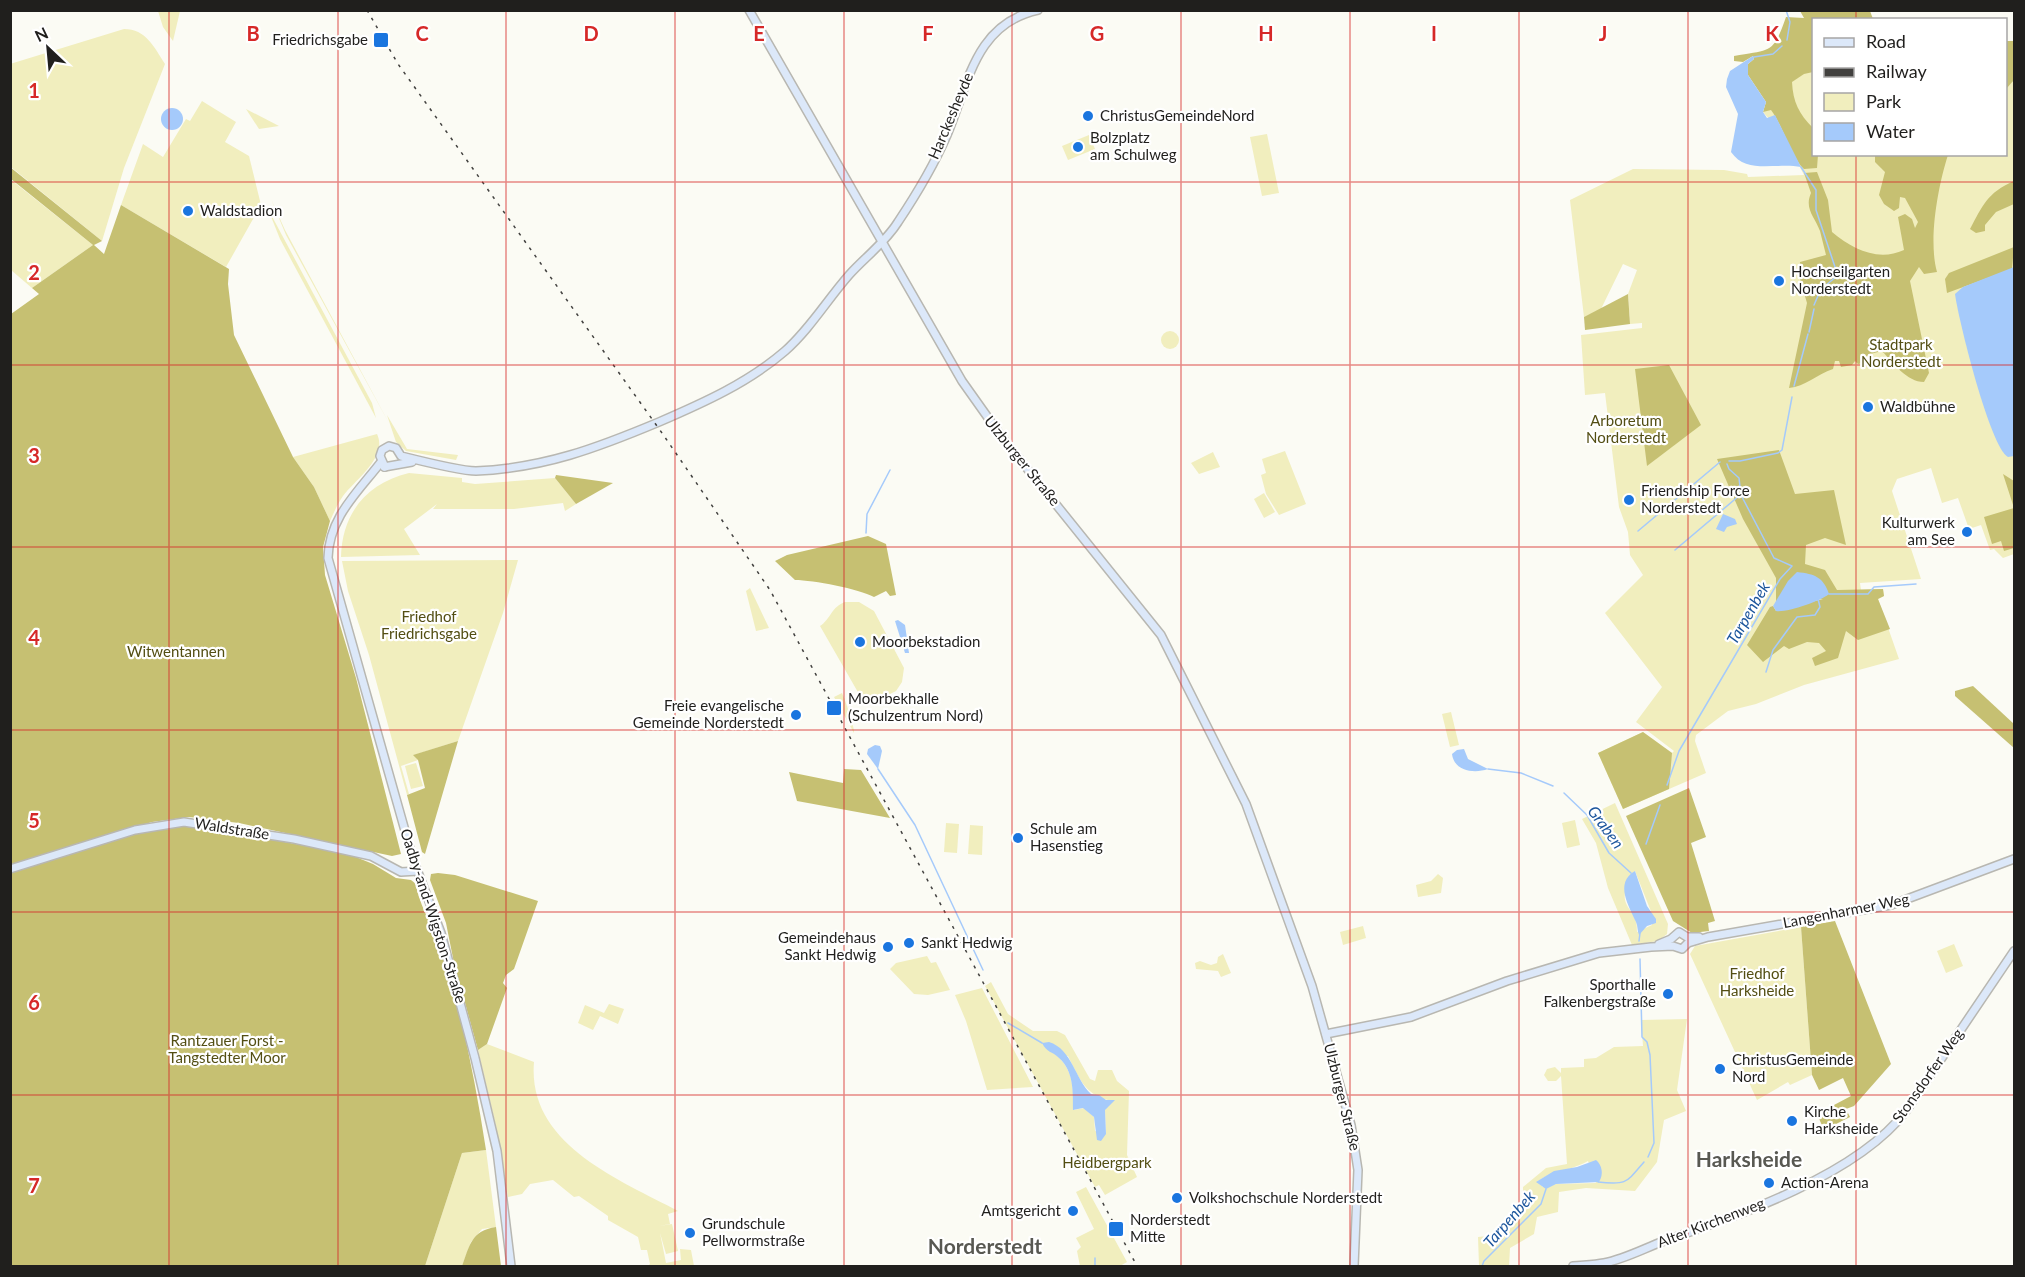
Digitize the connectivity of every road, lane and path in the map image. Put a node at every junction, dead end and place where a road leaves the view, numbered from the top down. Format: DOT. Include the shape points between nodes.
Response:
graph roads {
  1 [pos="749,10"];
  2 [pos="1038,10"];
  3 [pos="883,242"];
  4 [pos="827,305"];
  5 [pos="400,459"];
  6 [pos="383,464"];
  7 [pos="2014,859"];
  8 [pos="10,869"];
  9 [pos="418,871"];
  10 [pos="1687,940"];
  11 [pos="1672,943"];
  12 [pos="1997,975"];
  13 [pos="1324,1025"];
  14 [pos="1366,1025"];
  15 [pos="1326,1034"];
  16 [pos="1791,1190"];
  17 [pos="511,1266"];
  18 [pos="1354,1266"];
  19 [pos="1573,1266"];
  1 -- 3 [label="main road, Ulzburger Straße"];
  2 -- 3 [label="main road, Harckesheyde" via="999,31 978,52 946,138"];
  3 -- 4 [label="main road, Harckesheyde" via="858,264"];
  3 -- 13 [label="main road, Ulzburger Straße" via="981,410 1150,620 1168,648 1239,788"];
  4 -- 5 [label="main road, Oadby-and-Wigston-Straße" via="784,352 749,378 704,403 578,455 532,465 472,471"];
  5 -- 6 [label="main road" via="393,467"];
  5 -- 6 [label="main road, Oadby-and-Wigston-Straße" via="396,448 386,447 381,452"];
  6 -- 9 [label="main road, Oadby-and-Wigston-Straße" via="341,512 328,557"];
  7 -- 10 [label="main road, Langenharmer Weg" via="1886,906"];
  8 -- 9 [label="main road, Waldstraße" via="135,830 184,822 294,839 371,856 401,872"];
  9 -- 17 [label="main road, Oadby-and-Wigston-Straße" via="441,933 490,1118"];
  10 -- 11 [label="main road, Langenharmer Weg" via="1682,949"];
  10 -- 11 [label="main road, Langenharmer Weg" via="1677,933"];
  11 -- 14 [label="main road, Langenharmer Weg" via="1577,960 1526,974 1411,1017"];
  12 -- 16 [label="main road, Stonsdorfer Weg" via="1906,1111 1872,1146"];
  13 -- 14 [label="main road, Langenharmer Weg"];
  13 -- 15 [label="main road, Ulzburger Straße"];
  14 -- 15 [label="main road, Langenharmer Weg"];
  15 -- 18 [label="main road, Ulzburger Straße" via="1357,1156"];
  16 -- 19 [label="main road, Alter Kirchenweg" via="1731,1218 1612,1261"];
}
